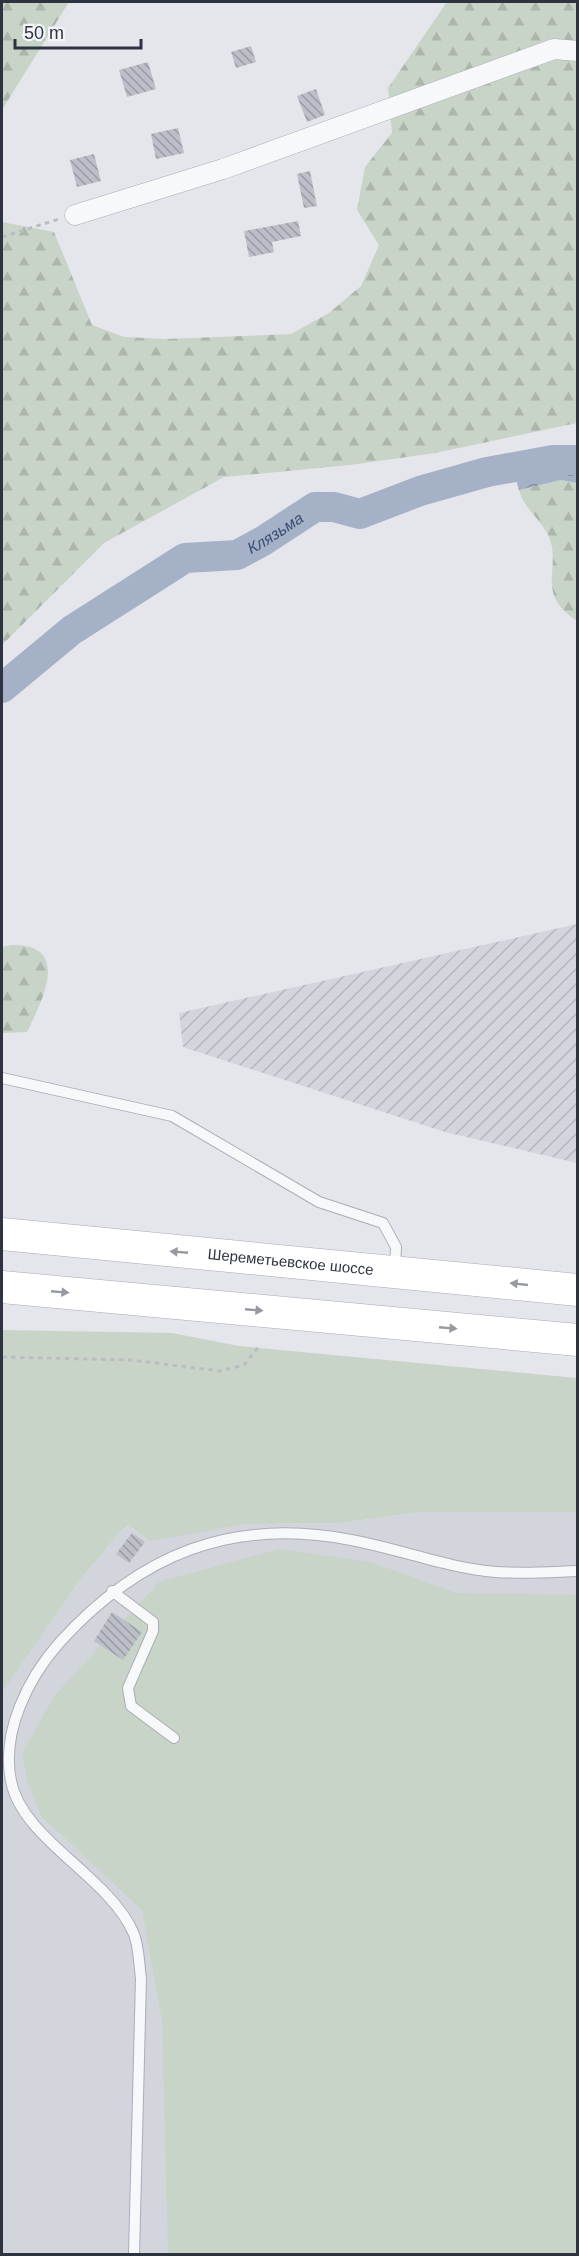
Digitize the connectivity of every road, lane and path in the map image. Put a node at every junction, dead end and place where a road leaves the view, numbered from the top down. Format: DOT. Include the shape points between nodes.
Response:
graph roads {
  1 [pos="578,51"];
  2 [pos="75,215"];
  3 [pos="2,237"];
  4 [pos="2,1078"];
  5 [pos="2,1234"];
  6 [pos="395,1272"];
  7 [pos="2,1287"];
  8 [pos="578,1290"];
  9 [pos="578,1340"];
  10 [pos="260,1345"];
  11 [pos="2,1357"];
  12 [pos="578,1570"];
  13 [pos="112,1591"];
  14 [pos="174,1738"];
  15 [pos="134,2254"];
  1 -- 2 [label="street" via="554,50 223,169"];
  2 -- 3 [label="path"];
  4 -- 6 [label="lane" via="172,1116 319,1202 383,1222 396,1248"];
  6 -- 5 [label="main road, Шереметьевское шоссе, one-way"];
  8 -- 6 [label="main road, Шереметьевское шоссе, one-way"];
  7 -- 9 [label="main road, one-way"];
  10 -- 11 [label="path" via="244,1365 220,1371 131,1360"];
  12 -- 13 [label="lane" via="495,1572 351,1539 262,1532 197,1546 166,1558"];
  13 -- 14 [label="lane" via="153,1622 128,1688 131,1706"];
  13 -- 15 [label="lane" via="52,1651 29,1686 13,1724 7,1761 11,1785 23,1809 104,1891 134,1934 141,1978"];
}
